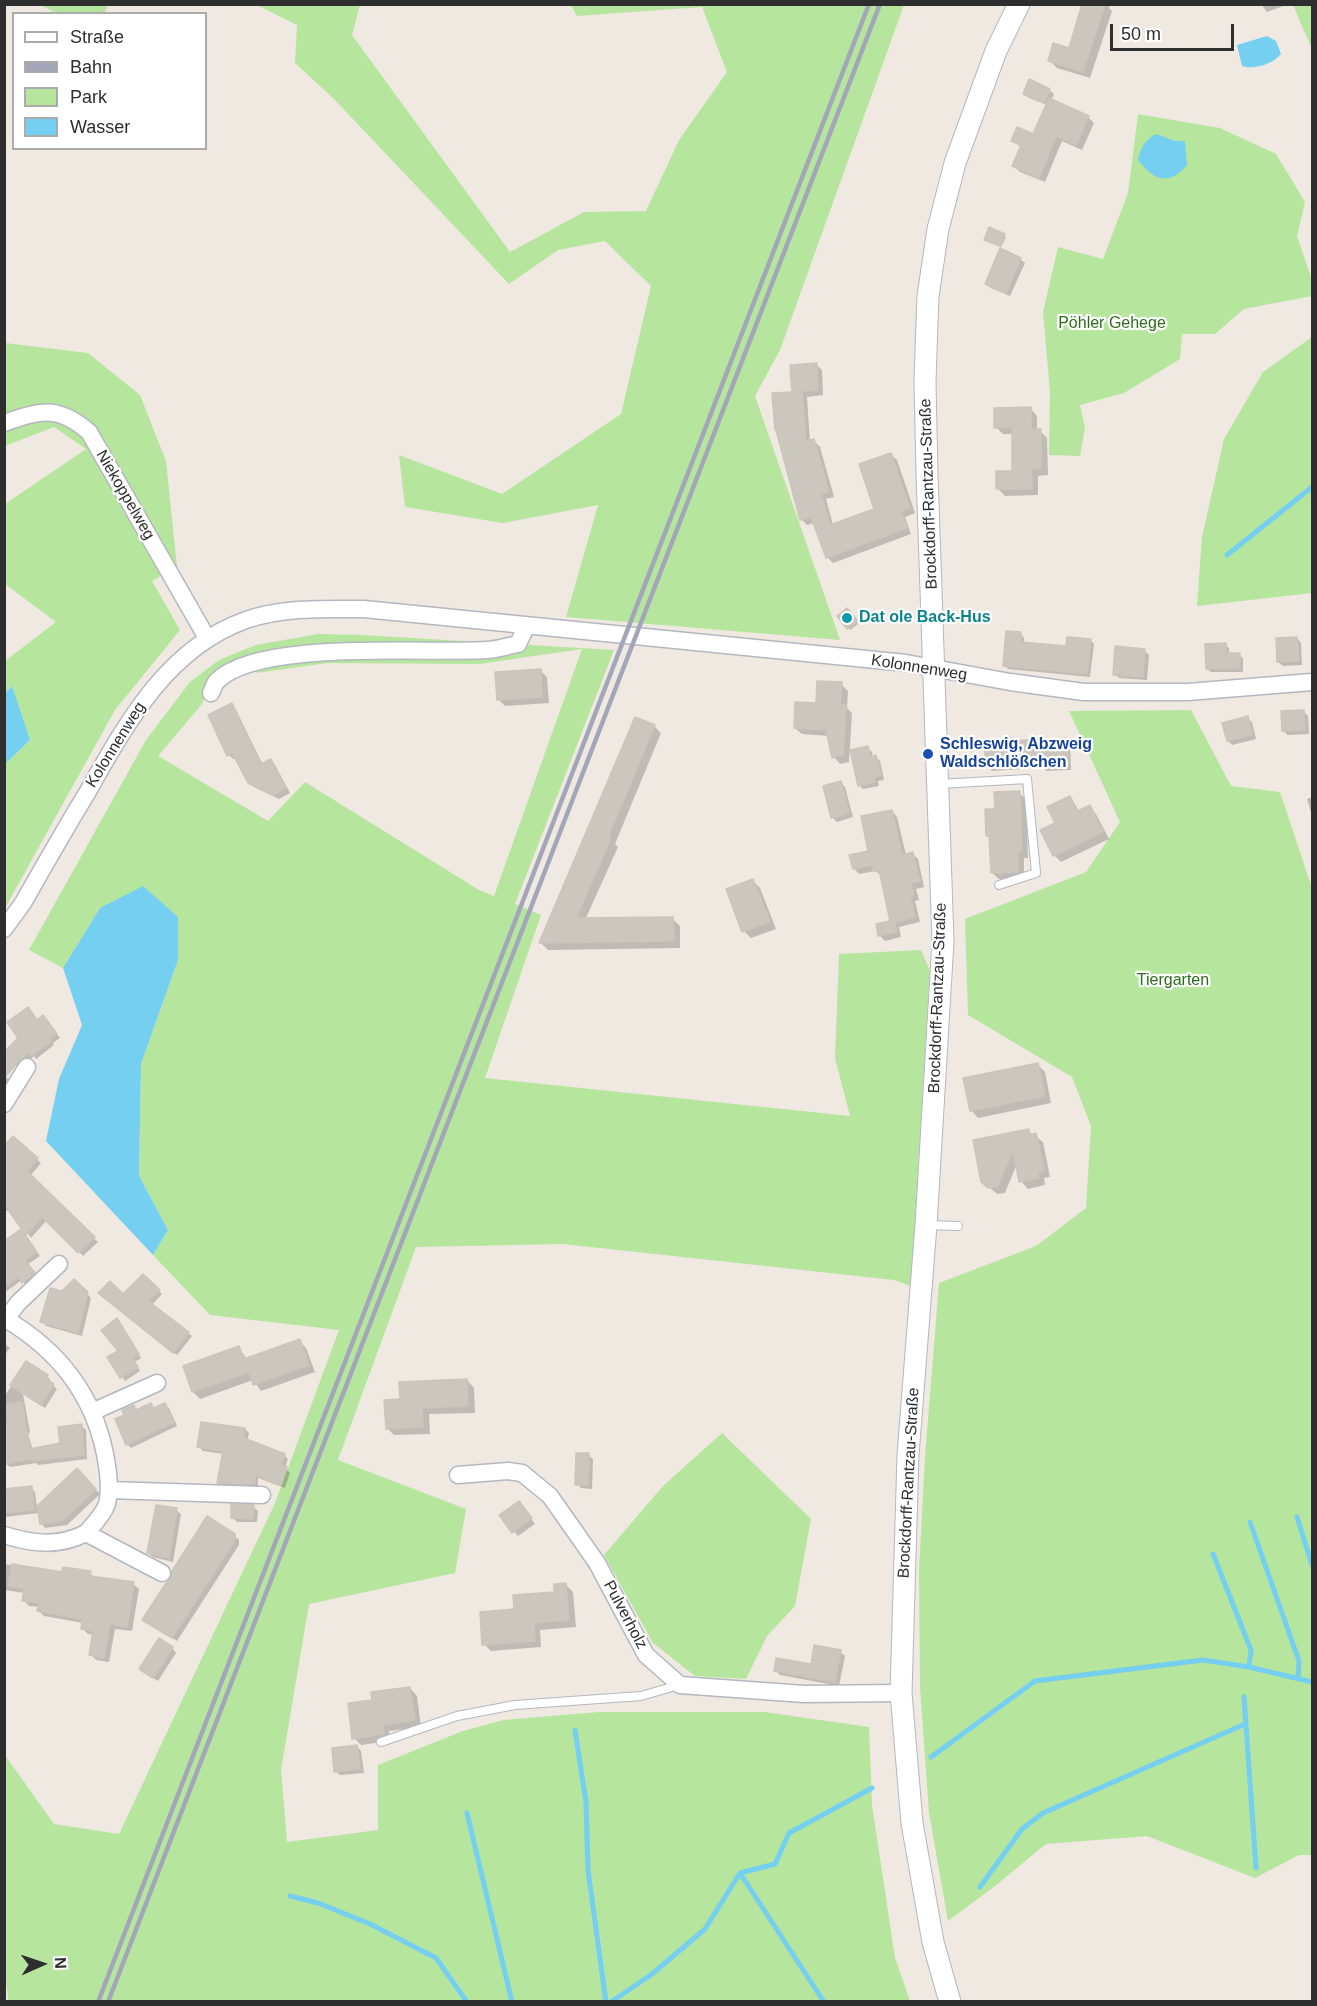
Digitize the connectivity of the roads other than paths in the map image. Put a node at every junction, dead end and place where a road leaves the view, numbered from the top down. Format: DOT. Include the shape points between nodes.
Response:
graph roads {
  1 [pos="1019,4"];
  2 [pos="4,423"];
  3 [pos="526,627"];
  4 [pos="207,638"];
  5 [pos="935,670"];
  6 [pos="1312,682"];
  7 [pos="211,693"];
  8 [pos="938,784"];
  9 [pos="999,885"];
  10 [pos="4,929"];
  11 [pos="27,1067"];
  12 [pos="4,1104"];
  13 [pos="926,1226"];
  14 [pos="958,1226"];
  15 [pos="59,1264"];
  16 [pos="5,1319"];
  17 [pos="157,1383"];
  18 [pos="92,1412"];
  19 [pos="458,1475"];
  20 [pos="109,1490"];
  21 [pos="262,1495"];
  22 [pos="86,1533"];
  23 [pos="4,1535"];
  24 [pos="162,1573"];
  25 [pos="680,1684"];
  26 [pos="902,1693"];
  27 [pos="381,1742"];
  28 [pos="950,2001"];
  1 -- 5 [label="street, Brockdorff-Rantzau-Straße" via="996,51 955,163 938,228 928,296 925,382"];
  2 -- 4 [label="street, Niekoppelweg" via="48,412 65,415 89,432"];
  3 -- 4 [label="street, Kolonnenweg" via="364,609 318,609 278,612 246,620"];
  3 -- 5 [label="street, Kolonnenweg" via="906,663"];
  3 -- 7 [label="street" via="518,644 489,650 325,652 263,660 231,672 216,682"];
  4 -- 10 [label="street, Kolonnenweg" via="161,679 128,721 23,903"];
  5 -- 6 [label="street, Kolonnenweg" via="1084,692 1188,692"];
  5 -- 8 [label="street, Brockdorff-Rantzau-Straße"];
  8 -- 9 [label="lane" via="1027,779 1036,873"];
  8 -- 13 [label="street, Brockdorff-Rantzau-Straße" via="943,941"];
  11 -- 12 [label="street"];
  13 -- 14 [label="lane"];
  13 -- 26 [label="street, Brockdorff-Rantzau-Straße" via="908,1455"];
  15 -- 16 [label="street"];
  16 -- 18 [label="street" via="50,1351"];
  17 -- 18 [label="street"];
  18 -- 20 [label="street" via="108,1467"];
  19 -- 25 [label="street, Pulverholz" via="522,1473 550,1496 597,1563 646,1655"];
  20 -- 21 [label="street"];
  20 -- 22 [label="street" via="106,1505"];
  22 -- 23 [label="street" via="72,1541 51,1544"];
  22 -- 24 [label="street"];
  25 -- 26 [label="street" via="804,1694"];
  25 -- 27 [label="lane" via="640,1696 515,1705 457,1716"];
  26 -- 28 [label="street, Brockdorff-Rantzau-Straße" via="912,1823 933,1942"];
}
